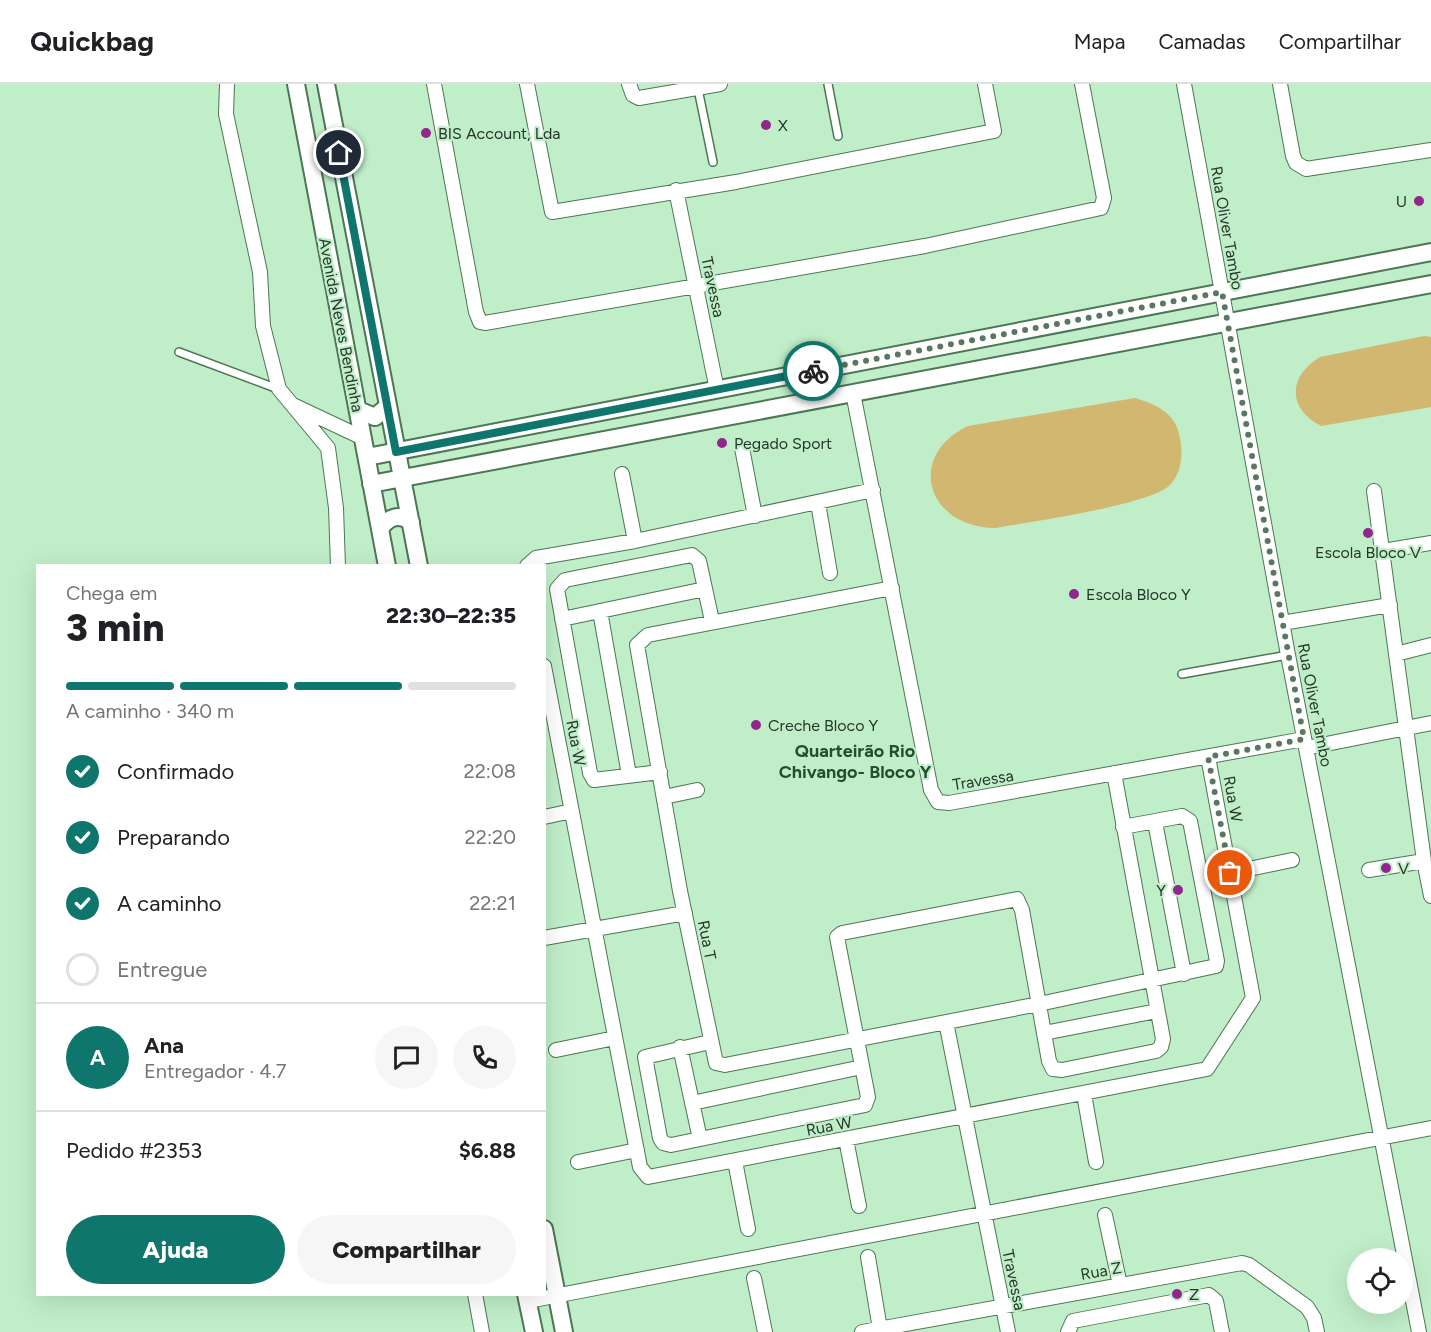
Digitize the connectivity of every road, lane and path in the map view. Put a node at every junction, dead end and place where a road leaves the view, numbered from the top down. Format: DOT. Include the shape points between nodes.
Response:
graph roads {
  1 [pos="227,84"];
  2 [pos="296,84"];
  3 [pos="326,84"];
  4 [pos="434,84"];
  5 [pos="527,84"];
  6 [pos="629,84"];
  7 [pos="720,84"];
  8 [pos="828,84"];
  9 [pos="985,84"];
  10 [pos="1082,84"];
  11 [pos="1184,84"];
  12 [pos="1280,84"];
  13 [pos="698,89"];
  14 [pos="838,136"];
  15 [pos="1431,150"];
  16 [pos="713,162"];
  17 [pos="676,190"];
  18 [pos="1431,252"];
  19 [pos="1431,284"];
  20 [pos="696,286"];
  21 [pos="1222,292"];
  22 [pos="1227,322"];
  23 [pos="179,352"];
  24 [pos="717,390"];
  25 [pos="853,393"];
  26 [pos="282,395"];
  27 [pos="387,407"];
  28 [pos="358,410"];
  29 [pos="347,431"];
  30 [pos="363,438"];
  31 [pos="443,443"];
  32 [pos="328,448"];
  33 [pos="742,448"];
  34 [pos="396,452"];
  35 [pos="367,458"];
  36 [pos="447,469"];
  37 [pos="622,474"];
  38 [pos="402,478"];
  39 [pos="371,483"];
  40 [pos="873,490"];
  41 [pos="1374,491"];
  42 [pos="818,503"];
  43 [pos="755,516"];
  44 [pos="411,522"];
  45 [pos="380,529"];
  46 [pos="635,541"];
  47 [pos="1431,543"];
  48 [pos="1383,551"];
  49 [pos="338,564"];
  50 [pos="387,564"];
  51 [pos="419,564"];
  52 [pos="529,564"];
  53 [pos="830,573"];
  54 [pos="892,588"];
  55 [pos="705,589"];
  56 [pos="1390,605"];
  57 [pos="600,611"];
  58 [pos="562,619"];
  59 [pos="712,621"];
  60 [pos="1282,623"];
  61 [pos="1431,645"];
  62 [pos="1396,654"];
  63 [pos="1288,655"];
  64 [pos="1182,674"];
  65 [pos="547,696"];
  66 [pos="1431,723"];
  67 [pos="1406,728"];
  68 [pos="1305,743"];
  69 [pos="1208,757"];
  70 [pos="660,772"];
  71 [pos="1114,773"];
  72 [pos="629,775"];
  73 [pos="697,790"];
  74 [pos="664,797"];
  75 [pos="572,811"];
  76 [pos="546,817"];
  77 [pos="1155,822"];
  78 [pos="1123,827"];
  79 [pos="1292,860"];
  80 [pos="1424,861"];
  81 [pos="1369,870"];
  82 [pos="1230,873"];
  83 [pos="1431,896"];
  84 [pos="685,913"];
  85 [pos="595,928"];
  86 [pos="546,938"];
  87 [pos="1184,974"];
  88 [pos="1152,981"];
  89 [pos="1039,1004"];
  90 [pos="1157,1011"];
  91 [pos="946,1022"];
  92 [pos="1044,1033"];
  93 [pos="615,1038"];
  94 [pos="856,1040"];
  95 [pos="710,1042"];
  96 [pos="680,1047"];
  97 [pos="556,1050"];
  98 [pos="862,1067"];
  99 [pos="1084,1094"];
  100 [pos="692,1102"];
  101 [pos="965,1116"];
  102 [pos="1431,1128"];
  103 [pos="1381,1138"];
  104 [pos="700,1139"];
  105 [pos="846,1139"];
  106 [pos="637,1150"];
  107 [pos="735,1161"];
  108 [pos="578,1162"];
  109 [pos="1096,1162"];
  110 [pos="858,1206"];
  111 [pos="983,1214"];
  112 [pos="1105,1215"];
  113 [pos="748,1229"];
  114 [pos="546,1238"];
  115 [pos="868,1257"];
  116 [pos="754,1278"];
  117 [pos="1120,1285"];
  118 [pos="475,1296"];
  119 [pos="557,1296"];
  120 [pos="527,1298"];
  121 [pos="1001,1306"];
  122 [pos="880,1329"];
  123 [pos="482,1332"];
  124 [pos="534,1332"];
  125 [pos="564,1332"];
  126 [pos="765,1332"];
  127 [pos="862,1332"];
  128 [pos="1008,1332"];
  129 [pos="1068,1332"];
  130 [pos="1219,1332"];
  131 [pos="1317,1332"];
  132 [pos="1419,1332"];
  1 -- 26 [label="street" via="227,125 260,272 263,326"];
  2 -- 28 [label="street, Avenida Neves Bendinha"];
  3 -- 27 [label="street, Avenida Neves Bendinha"];
  4 -- 20 [label="street" via="480,322"];
  5 -- 17 [label="street" via="552,212"];
  6 -- 13 [label="street" via="633,95 639,98"];
  7 -- 13 [label="street"];
  8 -- 14 [label="lane"];
  9 -- 17 [label="street" via="994,131"];
  10 -- 20 [label="street" via="1104,198 1101,208 925,246"];
  11 -- 21 [label="street, Rua Oliver Tambo"];
  12 -- 15 [label="street" via="1293,156 1306,169"];
  13 -- 16 [label="lane"];
  17 -- 20 [label="street, Travessa"];
  18 -- 21 [label="street"];
  19 -- 22 [label="street"];
  20 -- 24 [label="street, Travessa"];
  21 -- 22 [label="street, Rua Oliver Tambo"];
  21 -- 24 [label="street"];
  22 -- 25 [label="street"];
  22 -- 60 [label="street, Rua Oliver Tambo"];
  23 -- 26 [label="lane"];
  24 -- 31 [label="street"];
  25 -- 36 [label="street"];
  25 -- 40 [label="street, Travessa"];
  26 -- 29 [label="street"];
  26 -- 32 [label="street"];
  27 -- 28 [label="street" via="375,417"];
  27 -- 34 [label="street, Avenida Neves Bendinha"];
  28 -- 30 [label="street, Avenida Neves Bendinha"];
  29 -- 30 [label="street"];
  29 -- 32 [label="street"];
  30 -- 35 [label="street, Avenida Neves Bendinha"];
  31 -- 34 [label="street"];
  31 -- 36 [label="street" via="437,457"];
  32 -- 49 [label="street"];
  33 -- 43 [label="street"];
  34 -- 35 [label="street"];
  34 -- 38 [label="street, Avenida Neves Bendinha"];
  35 -- 39 [label="street, Avenida Neves Bendinha"];
  36 -- 38 [label="street"];
  37 -- 46 [label="street"];
  38 -- 39 [label="street"];
  38 -- 44 [label="street, Avenida Neves Bendinha"];
  39 -- 45 [label="street, Avenida Neves Bendinha"];
  40 -- 42 [label="street"];
  40 -- 54 [label="street, Travessa"];
  41 -- 48 [label="street"];
  42 -- 43 [label="street"];
  42 -- 53 [label="street"];
  43 -- 46 [label="street"];
  44 -- 45 [label="street" via="397,516"];
  44 -- 51 [label="street, Avenida Neves Bendinha"];
  45 -- 50 [label="street, Avenida Neves Bendinha"];
  46 -- 52 [label="street" via="536,558"];
  47 -- 48 [label="street"];
  48 -- 56 [label="street"];
  54 -- 59 [label="street, Rua T"];
  54 -- 71 [label="street, Travessa" via="931,790 938,802"];
  55 -- 57 [label="street"];
  55 -- 58 [label="street" via="699,561 692,555 565,580 557,589"];
  55 -- 59 [label="street"];
  56 -- 60 [label="street"];
  56 -- 62 [label="street"];
  57 -- 58 [label="street"];
  57 -- 72 [label="street"];
  58 -- 72 [label="street" via="590,773 598,781"];
  59 -- 70 [label="street, Rua T" via="648,634 637,645"];
  60 -- 63 [label="street, Rua Oliver Tambo"];
  61 -- 62 [label="street"];
  62 -- 67 [label="street"];
  63 -- 64 [label="lane"];
  63 -- 68 [label="street, Rua Oliver Tambo"];
  65 -- 75 [label="street, Rua W"];
  66 -- 67 [label="street, Travessa"];
  67 -- 68 [label="street, Travessa"];
  67 -- 80 [label="street"];
  68 -- 69 [label="street, Travessa"];
  68 -- 103 [label="street, Rua Oliver Tambo"];
  69 -- 71 [label="street, Travessa"];
  69 -- 82 [label="street, Rua W"];
  70 -- 72 [label="street"];
  70 -- 74 [label="street, Rua T"];
  71 -- 78 [label="street"];
  73 -- 74 [label="street"];
  74 -- 84 [label="street, Rua T"];
  75 -- 76 [label="street"];
  75 -- 85 [label="street, Rua W"];
  77 -- 78 [label="street, Rua T"];
  77 -- 87 [label="street"];
  77 -- 87 [label="street, Rua T" via="1182,816 1190,822 1217,961 1212,968"];
  78 -- 88 [label="street"];
  79 -- 82 [label="street"];
  80 -- 81 [label="street"];
  80 -- 83 [label="street"];
  82 -- 99 [label="street, Rua W" via="1253,998 1212,1065 1201,1072"];
  84 -- 85 [label="street"];
  84 -- 95 [label="street, Rua T"];
  85 -- 86 [label="street"];
  85 -- 93 [label="street, Rua W"];
  87 -- 88 [label="street, Rua T"];
  88 -- 89 [label="street, Rua T"];
  88 -- 90 [label="street"];
  89 -- 91 [label="street, Rua T"];
  89 -- 92 [label="street"];
  89 -- 94 [label="street" via="1022,910 1020,902 1014,899 837,937"];
  90 -- 92 [label="street"];
  90 -- 92 [label="street" via="1163,1040 1156,1051 1062,1070 1053,1069 1049,1061"];
  91 -- 94 [label="street, Rua T"];
  91 -- 101 [label="street, Travessa"];
  93 -- 97 [label="street"];
  93 -- 106 [label="street, Rua W"];
  94 -- 95 [label="street, Rua T" via="725,1065 715,1061"];
  94 -- 98 [label="street"];
  95 -- 96 [label="street"];
  96 -- 100 [label="street"];
  96 -- 104 [label="street" via="645,1057 660,1138 671,1145"];
  98 -- 100 [label="street"];
  98 -- 104 [label="street" via="868,1097 865,1105"];
  99 -- 101 [label="street, Rua W"];
  99 -- 109 [label="street"];
  100 -- 104 [label="street"];
  101 -- 105 [label="street, Rua W"];
  101 -- 111 [label="street, Travessa"];
  102 -- 103 [label="street"];
  103 -- 111 [label="street"];
  103 -- 132 [label="street, Rua Oliver Tambo"];
  105 -- 107 [label="street, Rua W"];
  105 -- 110 [label="street"];
  106 -- 107 [label="street, Rua W" via="642,1172 648,1177"];
  106 -- 108 [label="street"];
  107 -- 113 [label="street"];
  111 -- 119 [label="street"];
  111 -- 121 [label="street, Travessa"];
  112 -- 117 [label="street"];
  114 -- 119 [label="street"];
  115 -- 122 [label="street"];
  116 -- 126 [label="street"];
  117 -- 121 [label="street, Rua Z"];
  117 -- 131 [label="street, Rua Z" via="1233,1264 1250,1265 1307,1307"];
  118 -- 123 [label="street"];
  119 -- 120 [label="street"];
  119 -- 125 [label="street"];
  120 -- 124 [label="street"];
  121 -- 122 [label="street, Rua Z"];
  121 -- 128 [label="street, Travessa"];
  122 -- 127 [label="street, Rua Z"];
  129 -- 130 [label="street" via="1073,1321 1209,1295 1216,1301"];
}
